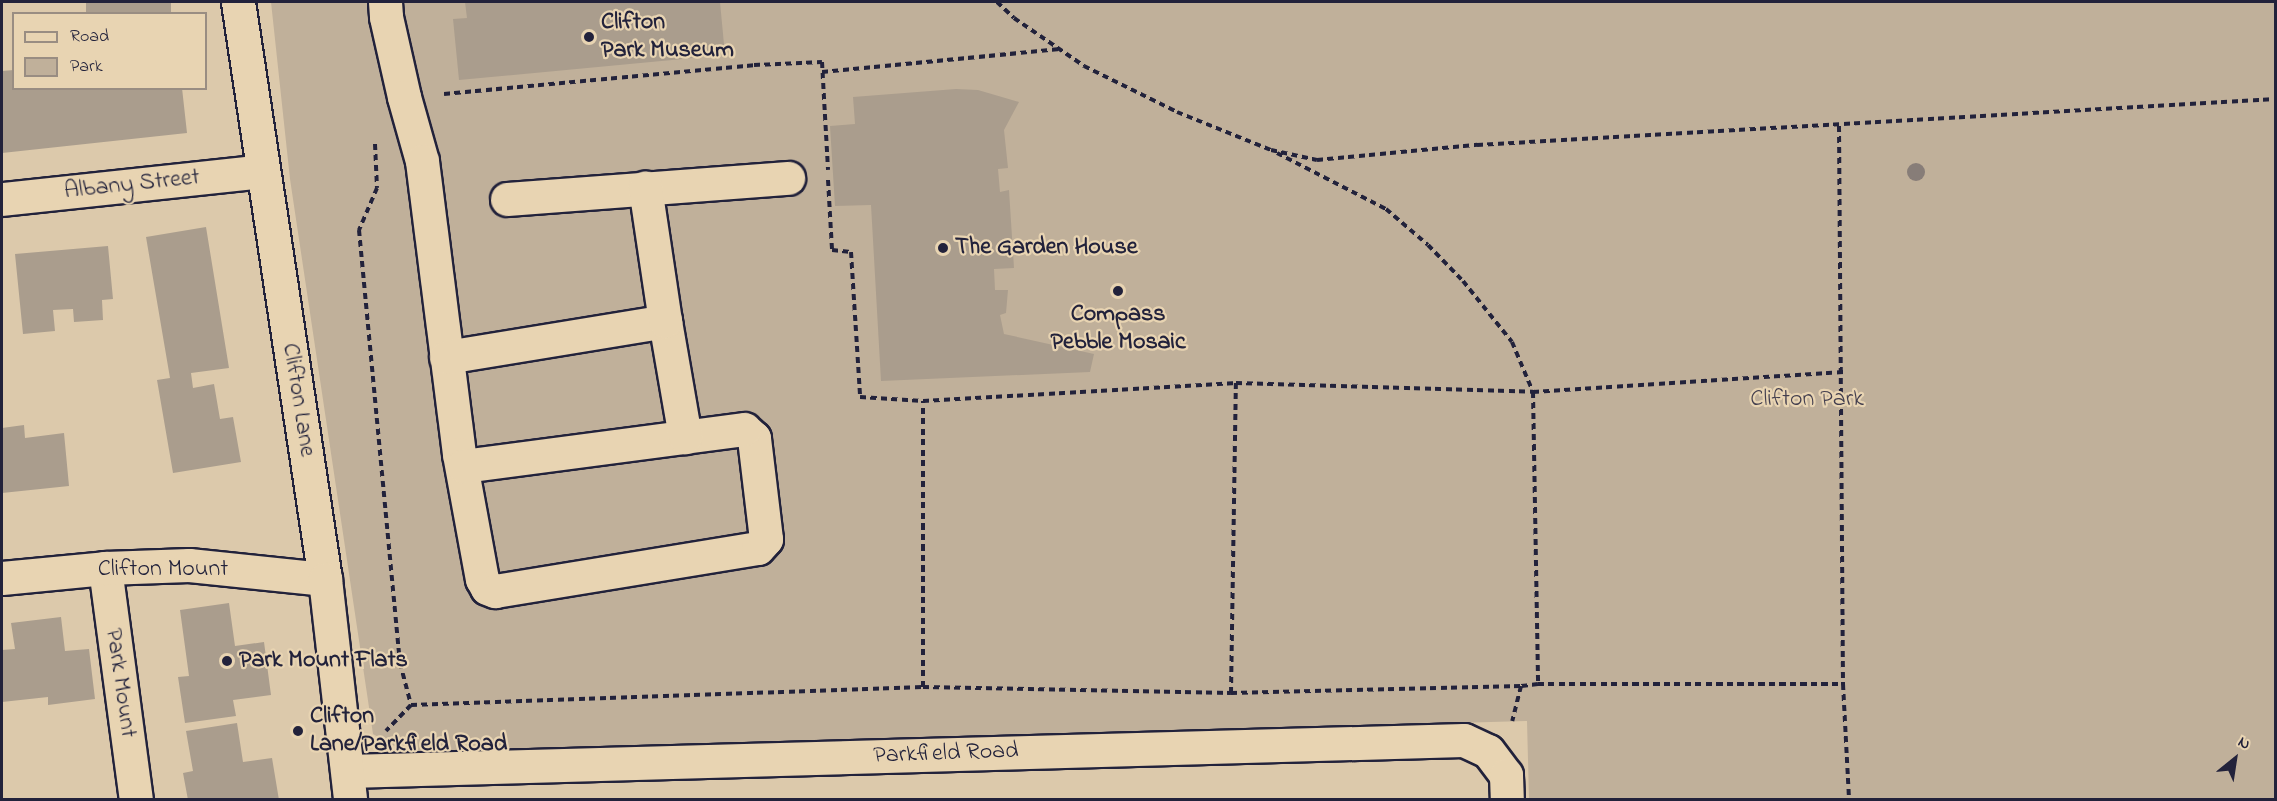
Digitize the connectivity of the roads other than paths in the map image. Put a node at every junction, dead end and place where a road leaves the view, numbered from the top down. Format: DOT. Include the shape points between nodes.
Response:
graph roads {
  1 [pos="238,2"];
  2 [pos="385,2"];
  3 [pos="263,171"];
  4 [pos="788,178"];
  5 [pos="645,187"];
  6 [pos="2,199"];
  7 [pos="507,199"];
  8 [pos="665,321"];
  9 [pos="446,357"];
  10 [pos="685,437"];
  11 [pos="463,466"];
  12 [pos="105,567"];
  13 [pos="2,578"];
  14 [pos="325,579"];
  15 [pos="349,785"];
  16 [pos="136,800"];
  17 [pos="1507,800"];
  1 -- 3 [label="street, Clifton Lane"];
  2 -- 9 [label="street" via="404,97 422,161"];
  3 -- 6 [label="street, Albany Street"];
  3 -- 14 [label="street, Clifton Lane"];
  4 -- 5 [label="street"];
  5 -- 7 [label="street"];
  5 -- 8 [label="street"];
  8 -- 9 [label="street"];
  8 -- 10 [label="street"];
  9 -- 11 [label="street"];
  10 -- 11 [label="street"];
  10 -- 11 [label="street" via="744,429 750,432 754,438 766,539 763,545 495,591 482,579"];
  12 -- 13 [label="street, Clifton Mount"];
  12 -- 14 [label="street, Clifton Mount" via="189,565"];
  12 -- 16 [label="street, Park Mount"];
  14 -- 15 [label="street, Clifton Lane"];
  15 -- 17 [label="street, Parkfield Road" via="1464,740 1488,752 1506,775"];
}
